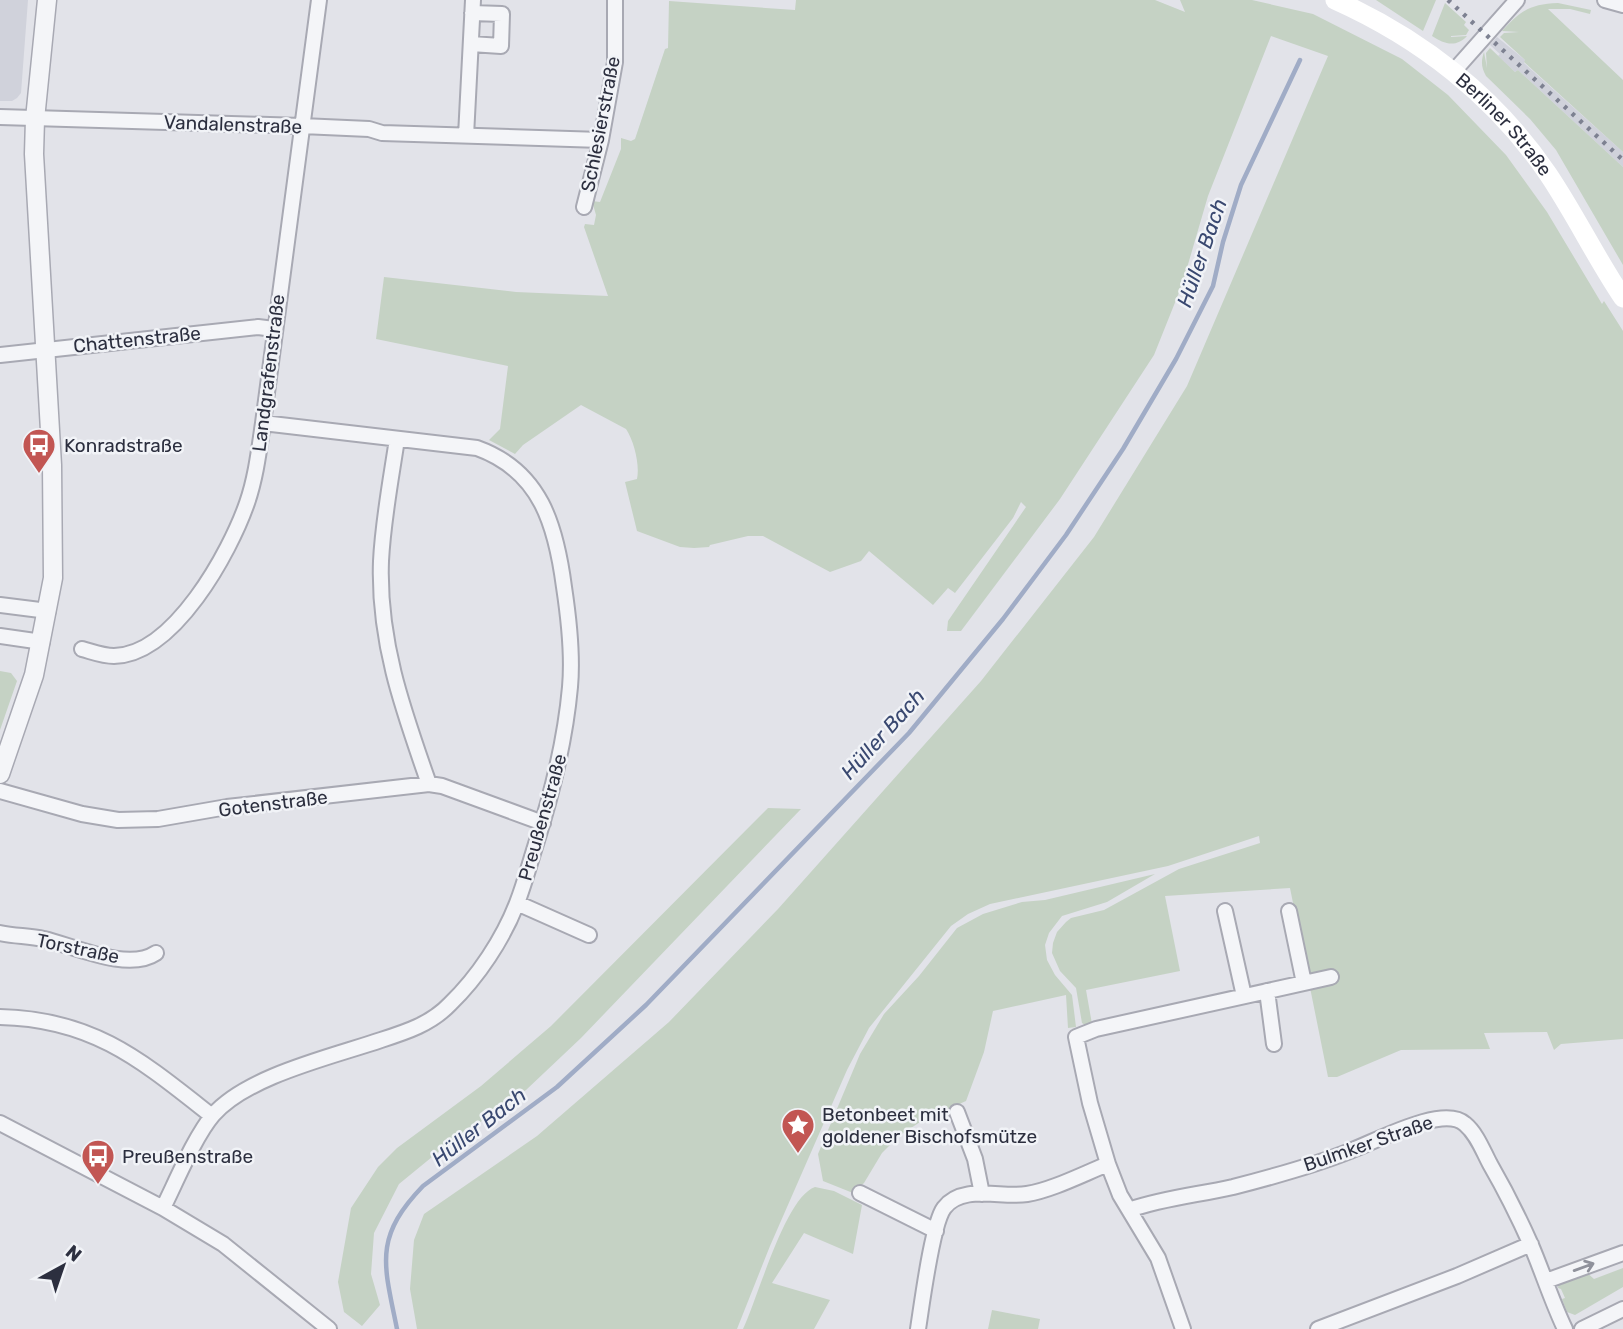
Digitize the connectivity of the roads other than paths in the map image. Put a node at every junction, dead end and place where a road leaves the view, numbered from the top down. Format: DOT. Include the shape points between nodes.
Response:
graph roads {
  1 [pos="47,0"];
  2 [pos="318,0"];
  3 [pos="615,0"];
  4 [pos="1335,0"];
  5 [pos="1517,0"];
  6 [pos="1605,0"];
  7 [pos="1623,5"];
  8 [pos="473,6"];
  9 [pos="471,44"];
  10 [pos="1454,71"];
  11 [pos="0,117"];
  12 [pos="35,119"];
  13 [pos="302,126"];
  14 [pos="466,135"];
  15 [pos="601,139"];
  16 [pos="584,206"];
  17 [pos="1623,298"];
  18 [pos="274,329"];
  19 [pos="44,349"];
  20 [pos="0,355"];
  21 [pos="263,423"];
  22 [pos="397,439"];
  23 [pos="0,605"];
  24 [pos="48,611"];
  25 [pos="0,636"];
  26 [pos="42,642"];
  27 [pos="82,649"];
  28 [pos="0,774"];
  29 [pos="429,784"];
  30 [pos="0,791"];
  31 [pos="542,823"];
  32 [pos="517,903"];
  33 [pos="1225,911"];
  34 [pos="1289,911"];
  35 [pos="0,933"];
  36 [pos="589,935"];
  37 [pos="156,953"];
  38 [pos="1331,977"];
  39 [pos="1304,983"];
  40 [pos="1267,991"];
  41 [pos="1244,996"];
  42 [pos="0,1017"];
  43 [pos="1275,1044"];
  44 [pos="957,1112"];
  45 [pos="212,1116"];
  46 [pos="0,1123"];
  47 [pos="1108,1164"];
  48 [pos="860,1193"];
  49 [pos="982,1194"];
  50 [pos="163,1208"];
  51 [pos="1129,1210"];
  52 [pos="936,1231"];
  53 [pos="1531,1244"];
  54 [pos="1623,1253"];
  55 [pos="1546,1281"];
  56 [pos="1623,1309"];
  57 [pos="329,1329"];
  58 [pos="918,1329"];
  59 [pos="1183,1329"];
  60 [pos="1318,1329"];
  61 [pos="1565,1329"];
  62 [pos="1582,1329"];
  1 -- 12 [label="street"];
  2 -- 13 [label="street, Landgrafenstraße"];
  3 -- 15 [label="street, Schlesierstraße" via="615,62"];
  4 -- 10 [label="main road, Berliner Straße" via="1402,35"];
  5 -- 10 [label="street"];
  6 -- 7 [label="street"];
  8 -- 9 [label="street"];
  8 -- 9 [label="street" via="502,14 500,46"];
  9 -- 14 [label="street"];
  10 -- 17 [label="main road, Berliner Straße" via="1526,143"];
  11 -- 12 [label="street, Vandalenstraße"];
  12 -- 13 [label="street, Vandalenstraße"];
  12 -- 19 [label="street"];
  13 -- 14 [label="street, Vandalenstraße"];
  13 -- 18 [label="street, Landgrafenstraße"];
  14 -- 15 [label="street, Vandalenstraße"];
  15 -- 16 [label="street, Schlesierstraße"];
  18 -- 19 [label="street, Chattenstraße"];
  18 -- 21 [label="street, Landgrafenstraße"];
  19 -- 20 [label="street, Chattenstraße"];
  19 -- 24 [label="street" via="54,542"];
  21 -- 22 [label="street, Preußenstraße"];
  21 -- 27 [label="street, Landgrafenstraße" via="247,503 217,567 194,601 142,648 116,656"];
  22 -- 29 [label="street" via="381,560 381,595 397,692"];
  22 -- 31 [label="street, Preußenstraße" via="477,448 502,458 530,484 550,521 567,607 570,686 560,761"];
  23 -- 24 [label="street"];
  24 -- 26 [label="street"];
  25 -- 26 [label="street"];
  26 -- 28 [label="street" via="28,698"];
  29 -- 30 [label="street, Gotenstraße" via="158,819 118,820"];
  29 -- 31 [label="street, Gotenstraße"];
  31 -- 32 [label="street, Preußenstraße"];
  32 -- 36 [label="street"];
  32 -- 45 [label="street, Preußenstraße" via="473,977 434,1018 264,1080 236,1095"];
  33 -- 41 [label="street"];
  34 -- 39 [label="street"];
  35 -- 37 [label="street, Torstraße" via="124,959"];
  38 -- 39 [label="street"];
  39 -- 40 [label="street"];
  40 -- 41 [label="street"];
  40 -- 43 [label="street"];
  41 -- 47 [label="street" via="1076,1037"];
  42 -- 45 [label="street" via="60,1023 116,1045"];
  44 -- 49 [label="street" via="975,1159"];
  45 -- 50 [label="street, Preußenstraße"];
  46 -- 50 [label="street"];
  47 -- 49 [label="street" via="1034,1192"];
  47 -- 51 [label="street"];
  48 -- 52 [label="street"];
  49 -- 52 [label="street" via="959,1196 950,1202"];
  50 -- 57 [label="street" via="223,1244"];
  51 -- 53 [label="street, Bulmker Straße" via="1280,1174 1410,1127 1454,1117 1472,1131"];
  51 -- 59 [label="street" via="1158,1258"];
  52 -- 58 [label="street"];
  53 -- 55 [label="street, Bulmker Straße"];
  53 -- 60 [label="street"];
  55 -- 54 [label="street, one-way"];
  55 -- 61 [label="street, Bulmker Straße"];
  56 -- 62 [label="street"];
}
